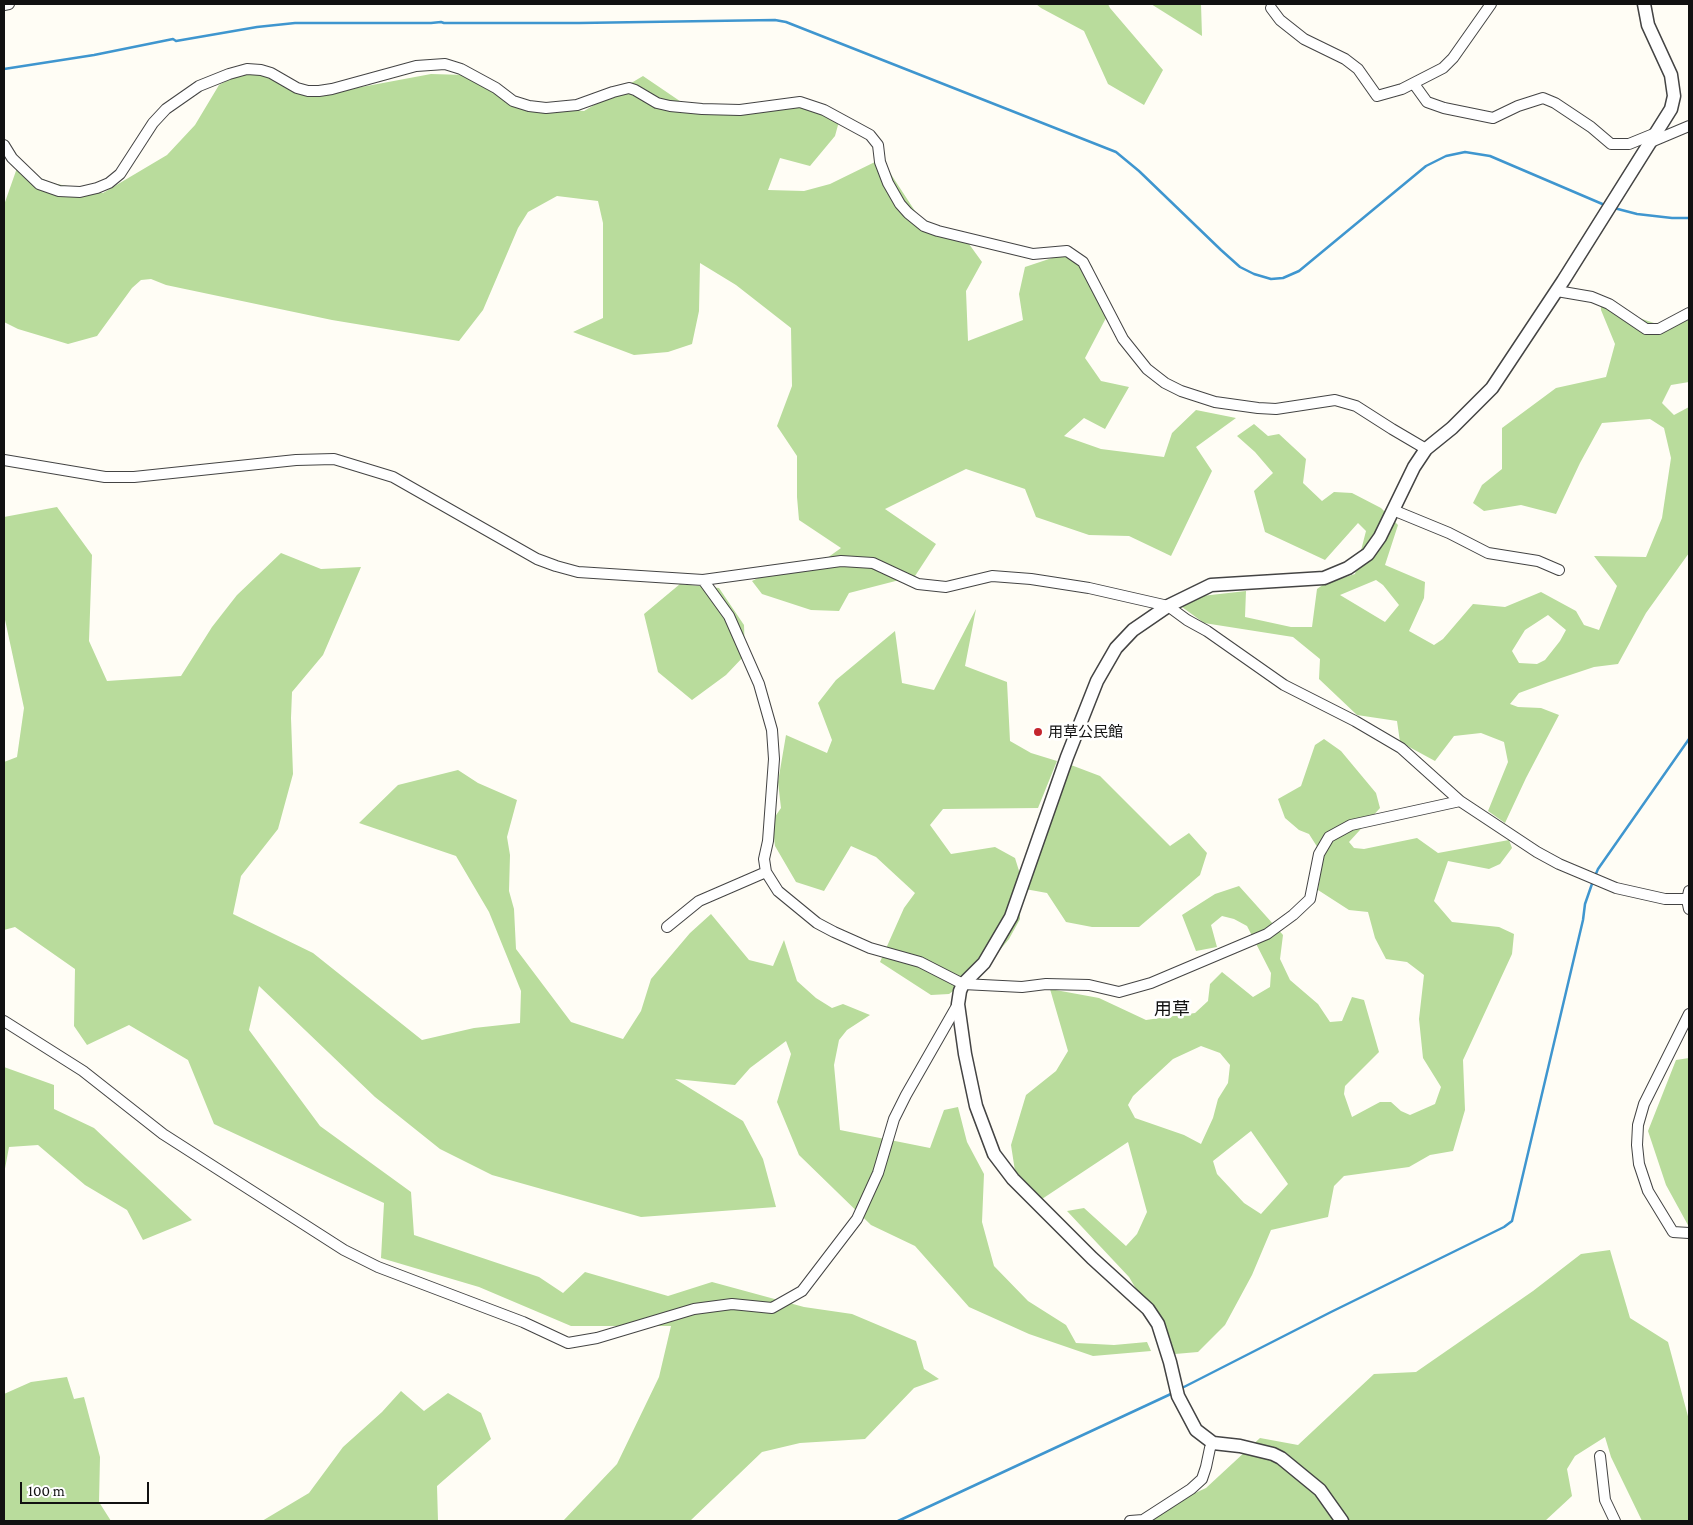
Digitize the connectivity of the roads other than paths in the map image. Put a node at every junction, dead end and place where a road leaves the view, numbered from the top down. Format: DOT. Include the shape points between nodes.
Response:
graph roads {
  1 [pos="9,4"];
  2 [pos="1491,4"];
  3 [pos="1644,4"];
  4 [pos="4,5"];
  5 [pos="1271,8"];
  6 [pos="1414,84"];
  7 [pos="1689,126"];
  8 [pos="1653,138"];
  9 [pos="4,145"];
  10 [pos="1556,292"];
  11 [pos="1689,313"];
  12 [pos="1426,449"];
  13 [pos="4,460"];
  14 [pos="1393,510"];
  15 [pos="1559,570"];
  16 [pos="703,580"];
  17 [pos="1168,606"];
  18 [pos="1460,801"];
  19 [pos="766,872"];
  20 [pos="1689,900"];
  21 [pos="667,926"];
  22 [pos="963,984"];
  23 [pos="958,1004"];
  24 [pos="1689,1014"];
  25 [pos="4,1021"];
  26 [pos="1689,1233"];
  27 [pos="1213,1443"];
  28 [pos="1600,1456"];
  29 [pos="1612,1520"];
  30 [pos="1130,1521"];
  31 [pos="1342,1521"];
  1 -- 4 [label="street"];
  2 -- 6 [label="street" via="1448,63"];
  3 -- 8 [label="street" via="1648,25 1671,75 1674,96 1671,109"];
  5 -- 6 [label="street" via="1280,20 1304,39 1345,58 1358,69 1377,96"];
  6 -- 8 [label="street" via="1427,102 1444,108 1493,118 1543,98 1555,102 1611,144"];
  7 -- 8 [label="street"];
  8 -- 10 [label="street"];
  9 -- 12 [label="street" via="12,158 39,184 73,192 97,188 120,174 153,123 166,109 199,86 247,69 272,72 298,88 319,91 416,66 445,64 496,88 513,101 546,108 577,105 628,88 656,103 702,109 740,110 800,102 824,110 870,135 878,145 880,162 896,197 924,226 1033,254 1067,251 1083,262 1123,339 1147,370 1165,383 1216,402 1258,408 1276,409 1335,400 1356,406"];
  10 -- 11 [label="street" via="1592,297 1646,329 1659,329"];
  10 -- 12 [label="street" via="1492,388"];
  12 -- 14 [label="street"];
  13 -- 16 [label="street" via="105,477 134,477 334,459 393,477 521,550 556,566 578,572"];
  14 -- 15 [label="street" via="1488,553 1538,561"];
  14 -- 17 [label="street" via="1368,554 1348,568 1324,578 1211,585"];
  16 -- 17 [label="street" via="841,561 872,563 918,584 946,587 992,576 1031,579"];
  16 -- 19 [label="street" via="730,616 759,684 772,730 774,759 764,859"];
  17 -- 18 [label="street" via="1284,685 1401,748"];
  17 -- 22 [label="street" via="1133,630 1116,648 1097,681 1011,917 984,963"];
  18 -- 20 [label="street" via="1524,845 1559,864 1616,888 1665,899"];
  18 -- 22 [label="street" via="1351,824 1329,837 1319,854 1310,899 1293,915 1267,934 1151,983 1119,992 1089,985 1022,987"];
  19 -- 21 [label="street" via="699,901"];
  19 -- 22 [label="street" via="778,891 817,923 870,948 920,962"];
  22 -- 23 [label="street"];
  23 -- 25 [label="street" via="898,1111 878,1173 857,1219 802,1291 772,1308 732,1304 694,1309 568,1343 523,1322 378,1267 344,1250 163,1134 83,1071"];
  23 -- 27 [label="street" via="964,1054 976,1106 994,1154 1079,1245 1148,1309 1158,1324 1178,1396 1196,1430"];
  24 -- 26 [label="street" via="1644,1104 1637,1145 1648,1191 1673,1232"];
  27 -- 30 [label="street" via="1202,1478 1191,1489 1143,1520"];
  27 -- 31 [label="street" via="1240,1446 1281,1458 1320,1490"];
  28 -- 29 [label="street" via="1605,1500"];
}
